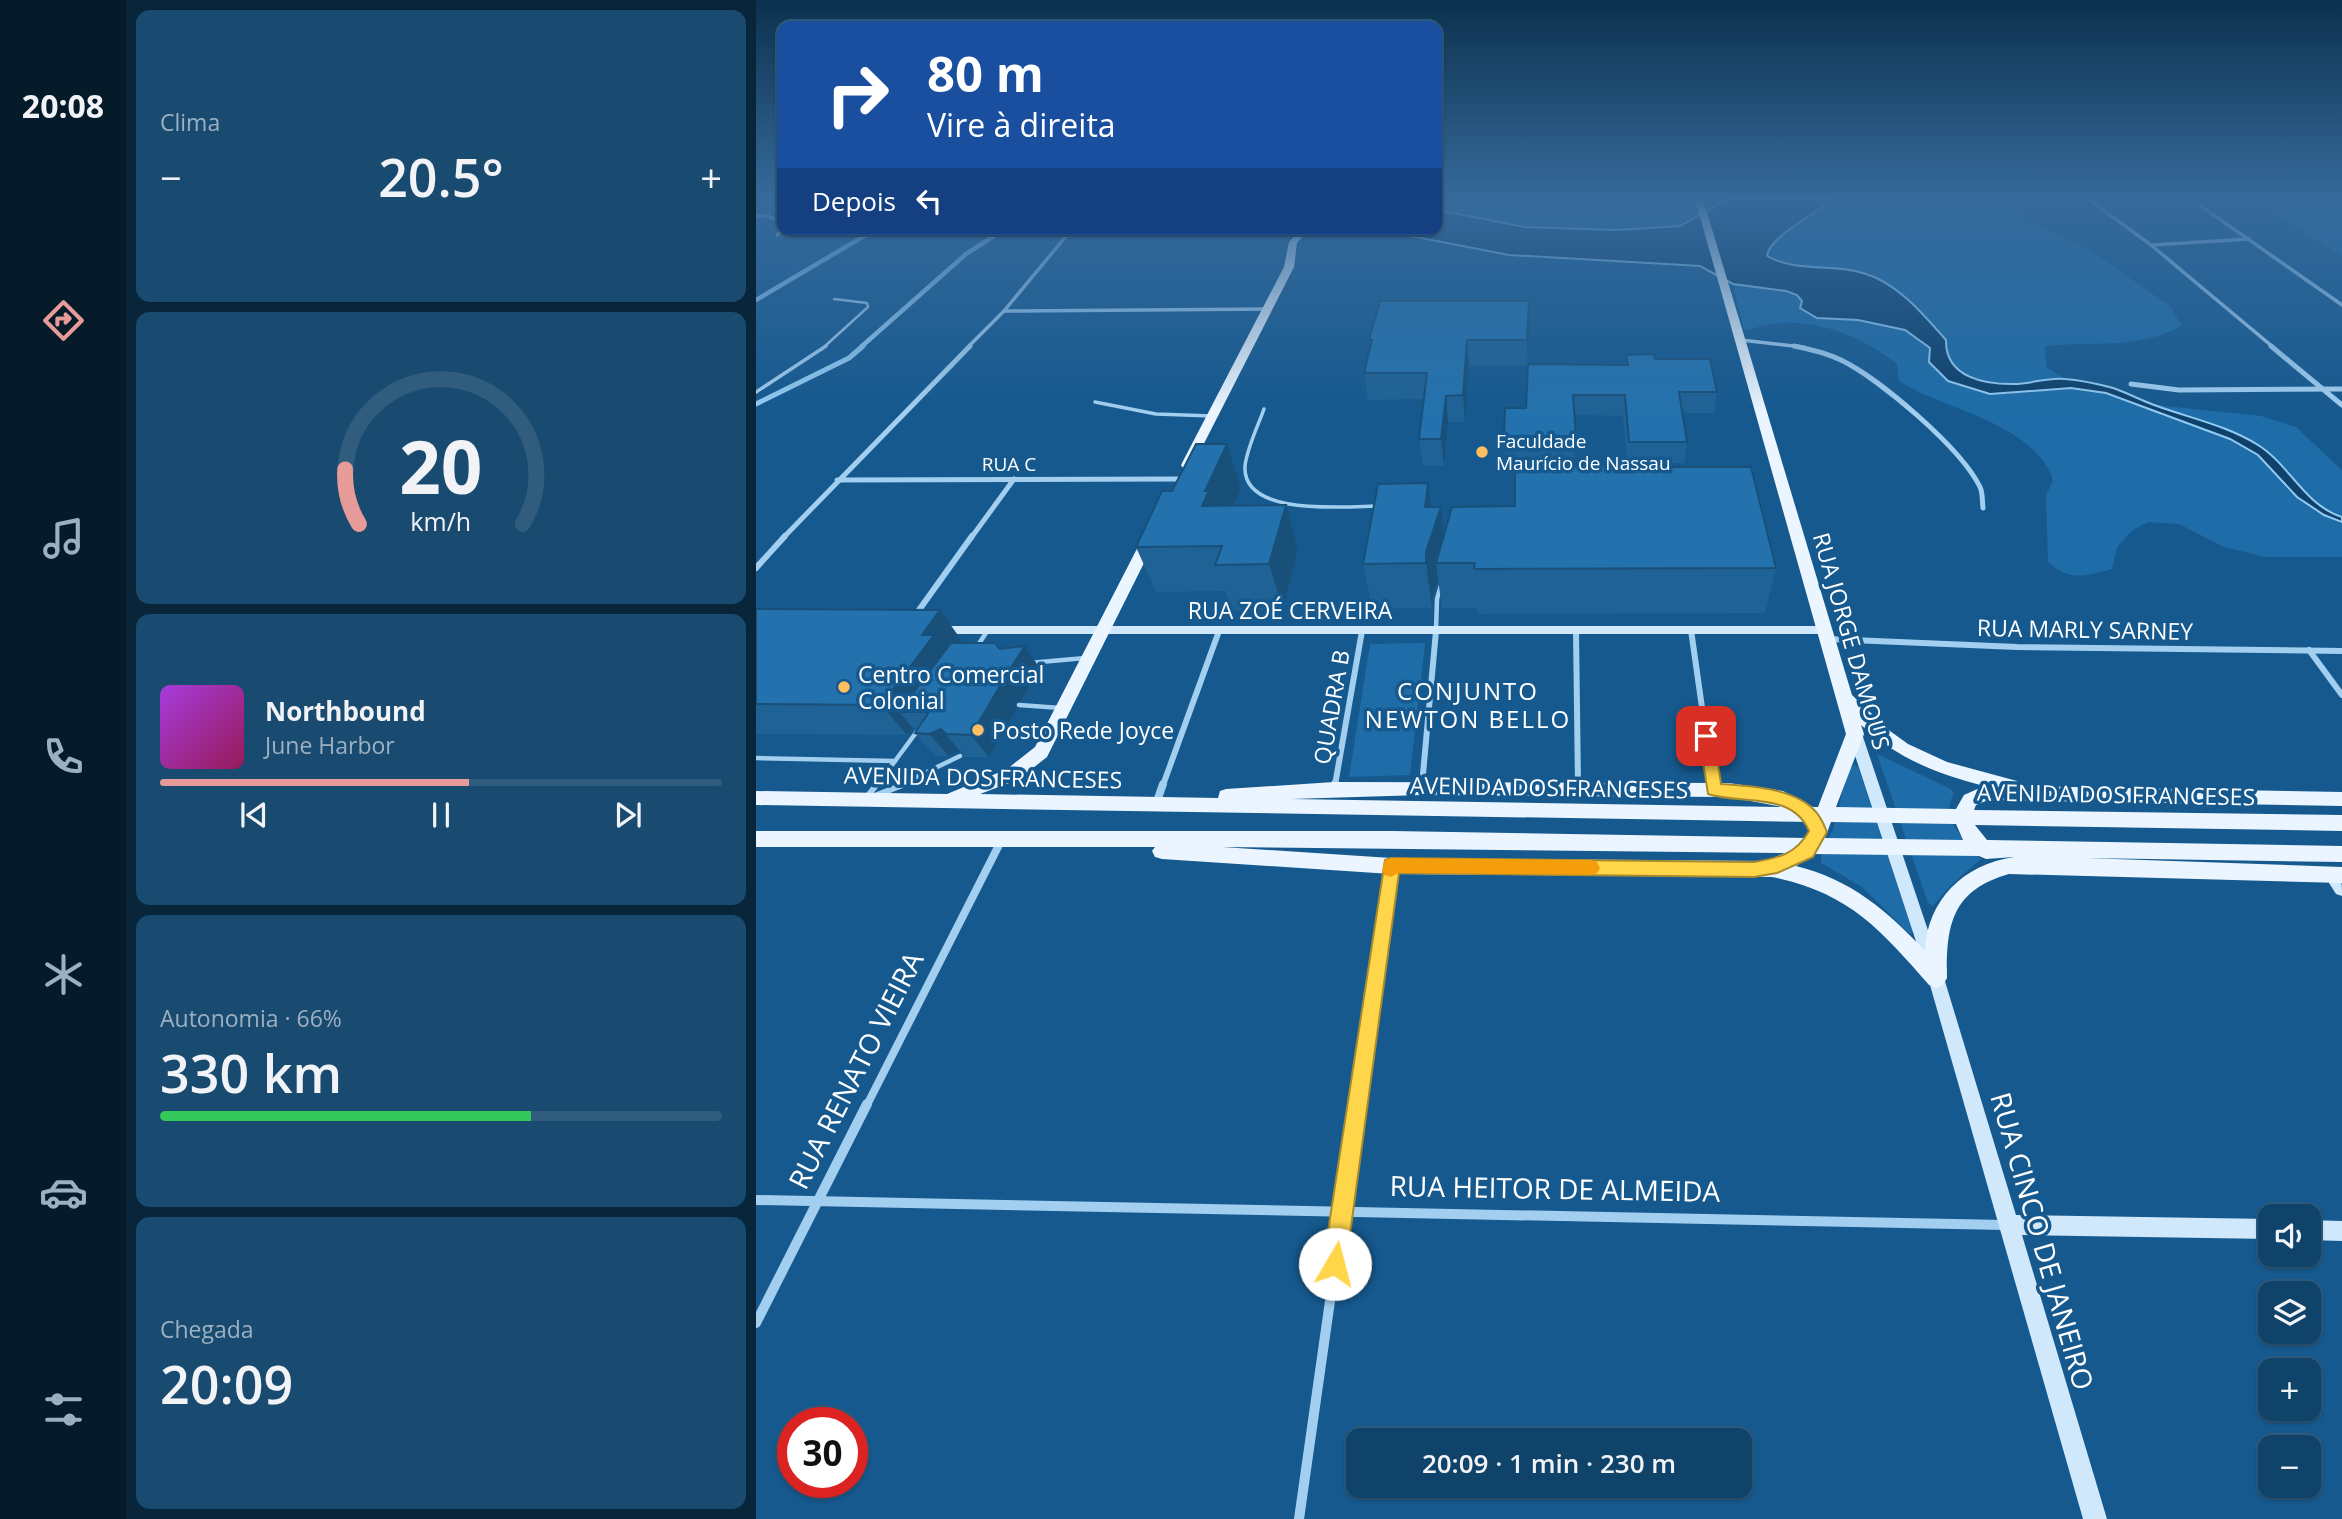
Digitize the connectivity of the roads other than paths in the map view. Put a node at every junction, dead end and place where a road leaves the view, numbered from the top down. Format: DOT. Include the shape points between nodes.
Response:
graph roads {
  1 [pos="1038,270"];
  2 [pos="1288,270"];
  3 [pos="1720,270"];
  4 [pos="2181,270"];
  5 [pos="2293,270"];
  6 [pos="834,299"];
  7 [pos="2342,305"];
  8 [pos="1269,309"];
  9 [pos="1004,311"];
  10 [pos="1741,340"];
  11 [pos="2131,384"];
  12 [pos="2342,389"];
  13 [pos="2323,390"];
  14 [pos="756,392"];
  15 [pos="1094,402"];
  16 [pos="2342,405"];
  17 [pos="1264,409"];
  18 [pos="1212,416"];
  19 [pos="1014,479"];
  20 [pos="837,480"];
  21 [pos="1177,484"];
  22 [pos="1391,506"];
  23 [pos="1983,508"];
  24 [pos="1156,526"];
  25 [pos="756,568"];
  26 [pos="1444,576"];
  27 [pos="909,624"];
  28 [pos="988,630"];
  29 [pos="1691,630"];
  30 [pos="1101,631"];
  31 [pos="1219,631"];
  32 [pos="1362,631"];
  33 [pos="1436,631"];
  34 [pos="1576,631"];
  35 [pos="1826,634"];
  36 [pos="2309,650"];
  37 [pos="974,651"];
  38 [pos="2342,651"];
  39 [pos="1088,658"];
  40 [pos="1021,665"];
  41 [pos="1842,692"];
  42 [pos="2342,695"];
  43 [pos="1019,705"];
  44 [pos="1064,709"];
  45 [pos="919,728"];
  46 [pos="1855,734"];
  47 [pos="960,757"];
  48 [pos="756,758"];
  49 [pos="895,761"];
  50 [pos="1422,788"];
  51 [pos="1334,789"];
  52 [pos="1578,789"];
  53 [pos="1714,789"];
  54 [pos="2038,792"];
  55 [pos="756,798"];
  56 [pos="865,799"];
  57 [pos="2342,799"];
  58 [pos="940,800"];
  59 [pos="1156,805"];
  60 [pos="2342,823"];
  61 [pos="756,839"];
  62 [pos="1001,841"];
  63 [pos="1814,842"];
  64 [pos="2342,854"];
  65 [pos="2022,864"];
  66 [pos="1391,866"];
  67 [pos="1754,869"];
  68 [pos="2339,880"];
  69 [pos="1936,978"];
  70 [pos="756,1200"];
  71 [pos="818,1201"];
  72 [pos="1342,1212"];
  73 [pos="2009,1225"];
  74 [pos="2258,1230"];
  75 [pos="2321,1230"];
  76 [pos="2342,1231"];
  77 [pos="756,1322"];
  78 [pos="1299,1519"];
  79 [pos="2095,1519"];
  1 -- 9 [label="street"];
  2 -- 8 [label="main road"];
  3 -- 10 [label="main road, RUA JORGE DAMOUS"];
  4 -- 13 [label="street"];
  5 -- 7 [label="street"];
  6 -- 14 [label="lane" via="862,301 867,307 817,354"];
  8 -- 9 [label="street"];
  8 -- 18 [label="main road"];
  9 -- 20 [label="street"];
  10 -- 23 [label="street" via="1819,352 1856,369 1970,471 1981,488"];
  10 -- 35 [label="main road, RUA JORGE DAMOUS"];
  11 -- 13 [label="street" via="2179,390"];
  12 -- 13 [label="street"];
  13 -- 16 [label="street"];
  15 -- 18 [label="lane" via="1156,414"];
  17 -- 22 [label="lane" via="1245,467 1252,488 1263,498 1286,505"];
  18 -- 21 [label="main road"];
  19 -- 20 [label="street, RUA C"];
  19 -- 21 [label="street, RUA C"];
  19 -- 27 [label="street"];
  20 -- 25 [label="street"];
  24 -- 30 [label="main road"];
  26 -- 33 [label="lane" via="1437,599"];
  27 -- 28 [label="street, RUA ZOÉ CERVEIRA"];
  28 -- 30 [label="street, RUA ZOÉ CERVEIRA"];
  28 -- 37 [label="lane"];
  29 -- 34 [label="street, RUA ZOÉ CERVEIRA"];
  29 -- 35 [label="street, RUA ZOÉ CERVEIRA"];
  29 -- 53 [label="street"];
  30 -- 31 [label="street, RUA ZOÉ CERVEIRA"];
  30 -- 39 [label="main road"];
  31 -- 32 [label="street, RUA ZOÉ CERVEIRA"];
  31 -- 59 [label="street"];
  32 -- 33 [label="street, RUA ZOÉ CERVEIRA"];
  32 -- 51 [label="street, QUADRA B"];
  33 -- 34 [label="street, RUA ZOÉ CERVEIRA"];
  33 -- 50 [label="street"];
  34 -- 52 [label="street"];
  35 -- 36 [label="street, RUA MARLY SARNEY" via="2017,647"];
  35 -- 41 [label="main road, RUA JORGE DAMOUS"];
  36 -- 38 [label="street, RUA MARLY SARNEY"];
  36 -- 42 [label="street"];
  39 -- 40 [label="lane"];
  39 -- 44 [label="main road"];
  41 -- 46 [label="main road, RUA JORGE DAMOUS"];
  41 -- 54 [label="main road" via="1873,729 1908,754 1959,773"];
  43 -- 44 [label="lane"];
  44 -- 58 [label="main road" via="1041,752 1023,768 987,786"];
  45 -- 49 [label="lane"];
  46 -- 63 [label="main road"];
  46 -- 69 [label="street, RUA JORGE DAMOUS"];
  47 -- 56 [label="lane"];
  48 -- 49 [label="lane"];
  49 -- 56 [label="lane"];
  50 -- 51 [label="main road"];
  50 -- 52 [label="main road"];
  51 -- 59 [label="main road"];
  52 -- 53 [label="main road"];
  53 -- 63 [label="main road" via="1764,794 1795,804 1816,825"];
  54 -- 57 [label="main road"];
  54 -- 65 [label="main road" via="1982,794 1970,800 1964,811 1966,826 1978,845 2007,862"];
  55 -- 56 [label="main road, AVENIDA DOS FRANCESES"];
  56 -- 58 [label="main road, AVENIDA DOS FRANCESES"];
  58 -- 59 [label="main road, AVENIDA DOS FRANCESES"];
  59 -- 60 [label="main road, AVENIDA DOS FRANCESES"];
  61 -- 62 [label="main road"];
  62 -- 64 [label="main road" via="1392,839"];
  62 -- 66 [label="main road"];
  62 -- 71 [label="street, RUA RENATO VIEIRA"];
  63 -- 67 [label="main road" via="1807,852 1788,862"];
  65 -- 68 [label="main road"];
  65 -- 69 [label="main road" via="1980,876 1950,902 1939,923"];
  66 -- 67 [label="main road"];
  66 -- 72 [label="street"];
  67 -- 69 [label="main road" via="1802,874 1842,890 1899,935"];
  69 -- 73 [label="street, RUA CINCO DE JANEIRO"];
  70 -- 71 [label="street, RUA HEITOR DE ALMEIDA"];
  71 -- 72 [label="street, RUA HEITOR DE ALMEIDA"];
  71 -- 77 [label="street, RUA RENATO VIEIRA"];
  72 -- 73 [label="street, RUA HEITOR DE ALMEIDA"];
  72 -- 78 [label="street"];
  73 -- 74 [label="street, RUA HEITOR DE ALMEIDA"];
  73 -- 79 [label="street, RUA CINCO DE JANEIRO"];
  75 -- 76 [label="street"];
}
